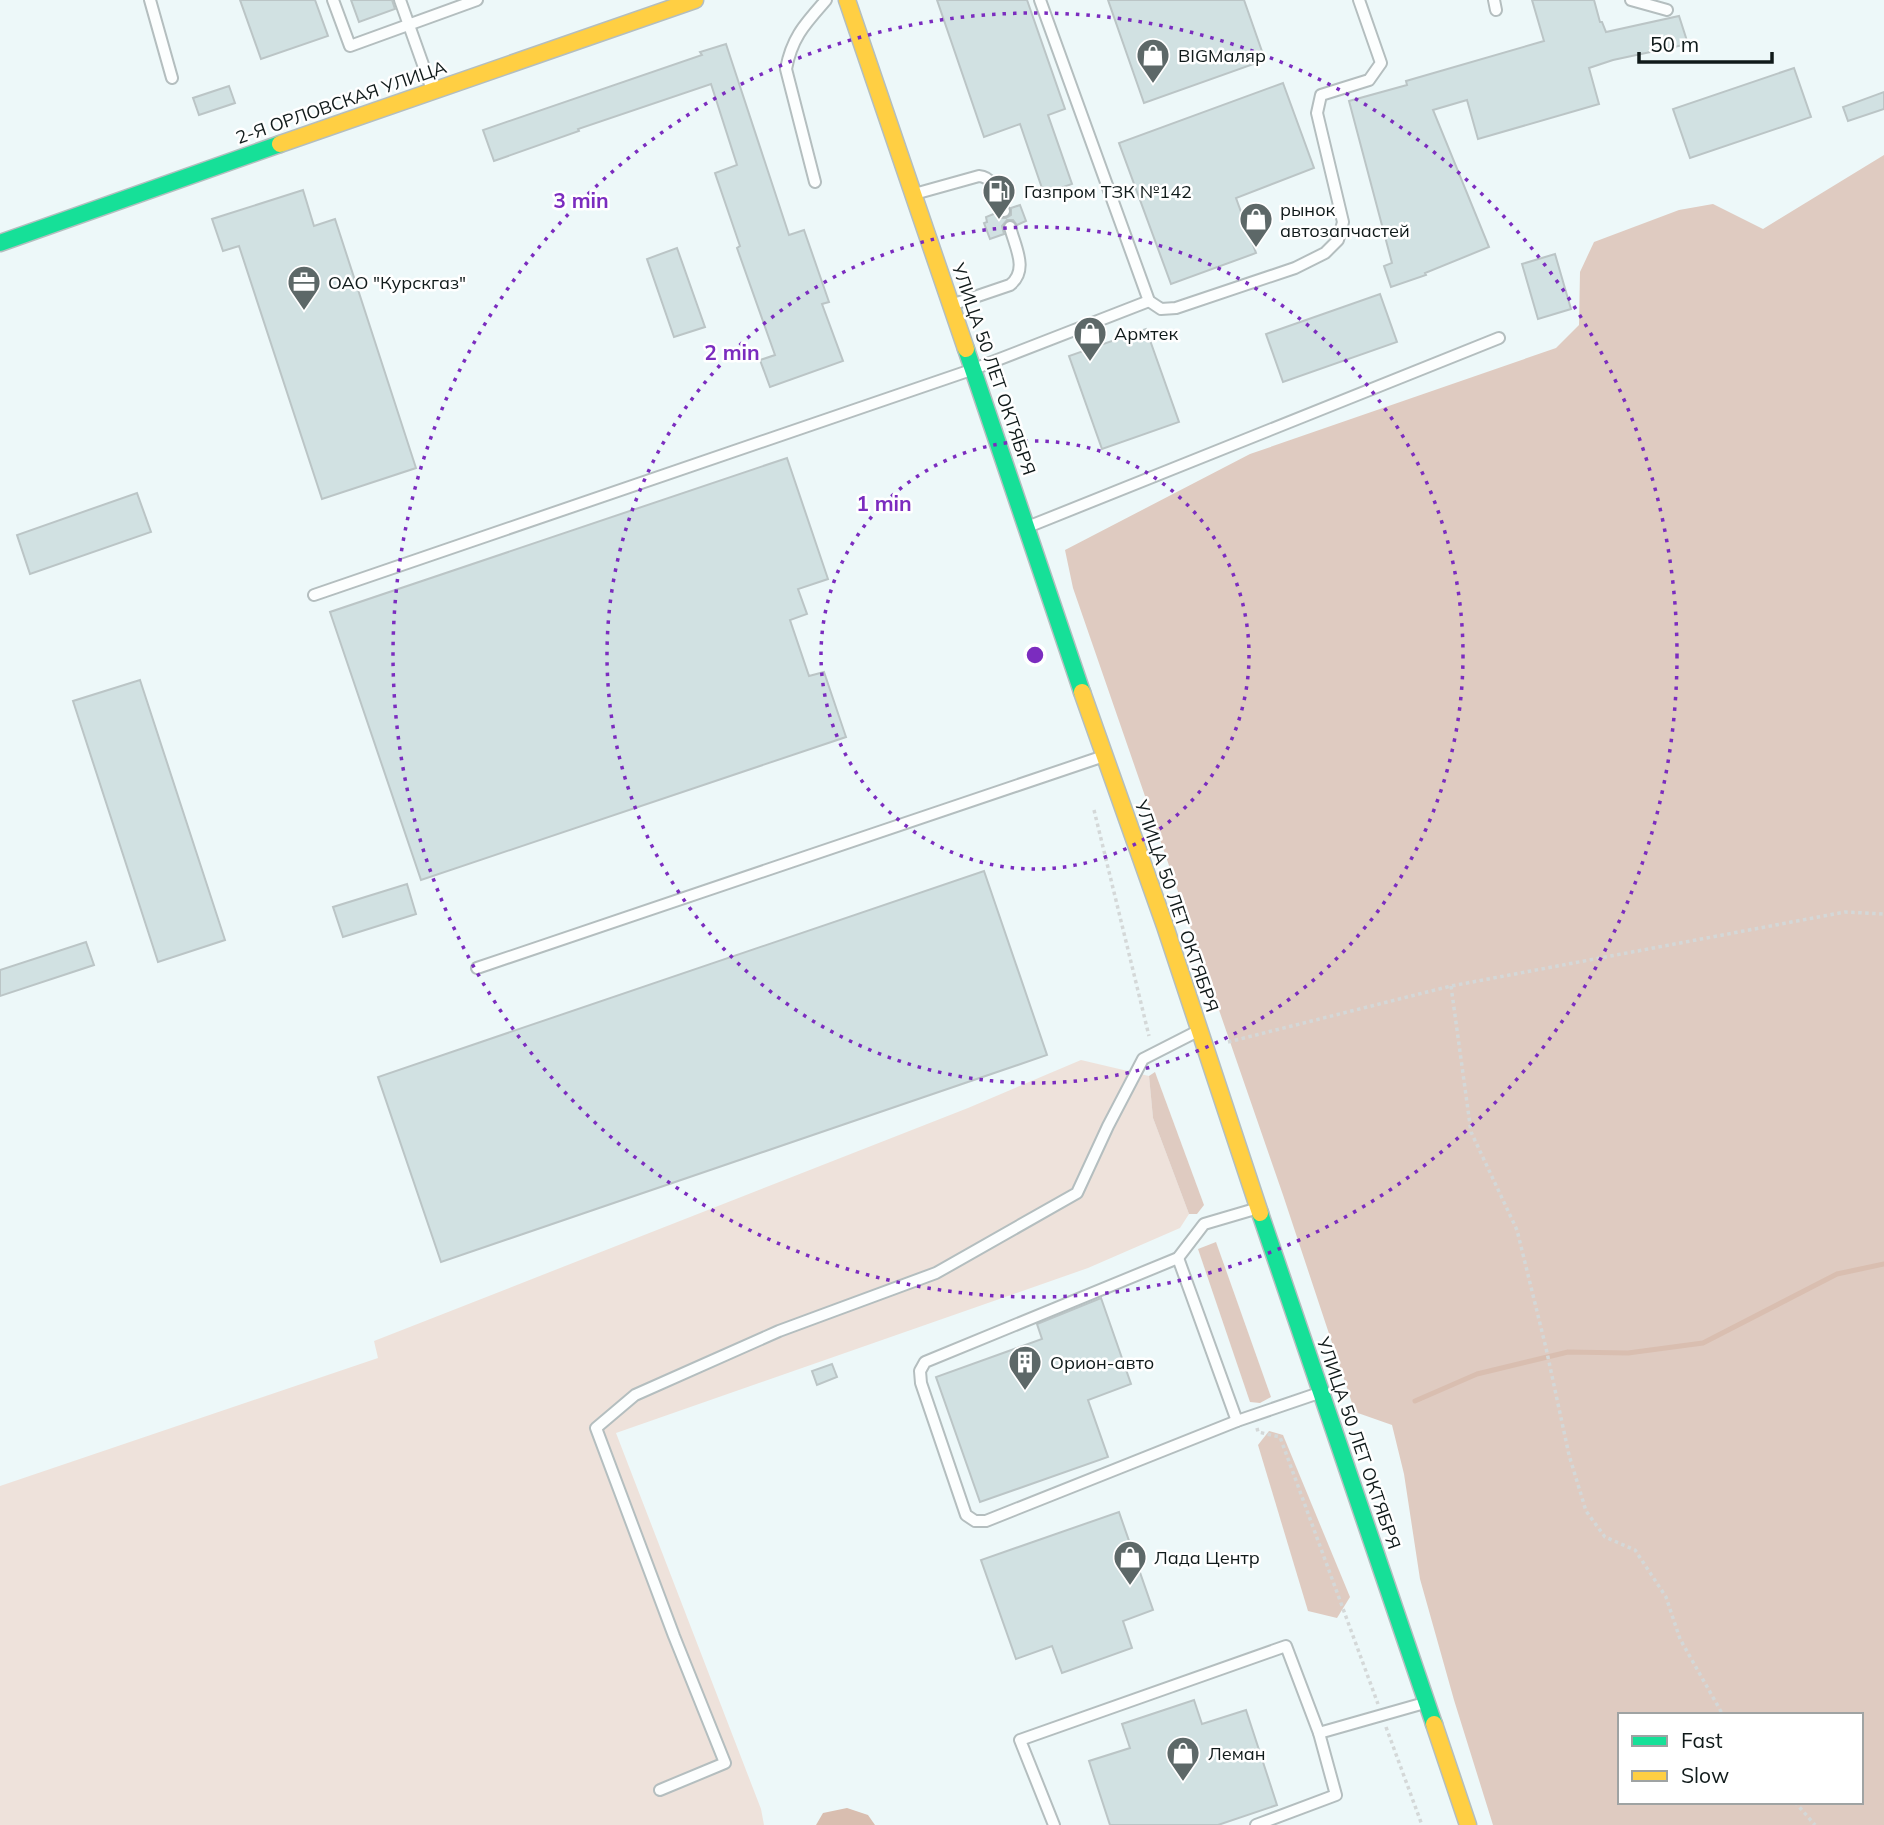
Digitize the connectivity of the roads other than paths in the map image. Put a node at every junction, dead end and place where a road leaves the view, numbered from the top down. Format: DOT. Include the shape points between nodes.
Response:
graph roads {
  1 [pos="150,0"];
  2 [pos="333,0"];
  3 [pos="400,0"];
  4 [pos="477,0"];
  5 [pos="695,0"];
  6 [pos="826,0"];
  7 [pos="847,0"];
  8 [pos="1040,0"];
  9 [pos="1359,0"];
  10 [pos="1631,0"];
  11 [pos="1667,10"];
  12 [pos="408,24"];
  13 [pos="172,79"];
  14 [pos="432,90"];
  15 [pos="815,182"];
  16 [pos="914,195"];
  17 [pos="1004,211"];
  18 [pos="1010,227"];
  19 [pos="0,243"];
  20 [pos="1149,301"];
  21 [pos="951,306"];
  22 [pos="1499,338"];
  23 [pos="974,369"];
  24 [pos="1027,527"];
  25 [pos="314,595"];
  26 [pos="1104,756"];
  27 [pos="477,968"];
  28 [pos="1200,1030"];
  29 [pos="1258,1208"];
  30 [pos="1178,1258"];
  31 [pos="1321,1392"];
  32 [pos="1237,1421"];
  33 [pos="1427,1702"];
  34 [pos="1319,1733"];
  35 [pos="660,1790"];
  36 [pos="1054,1825"];
  37 [pos="1256,1825"];
  38 [pos="1468,1825"];
  1 -- 13 [label="lane"];
  2 -- 12 [label="lane" via="350,46"];
  3 -- 12 [label="lane"];
  4 -- 12 [label="lane"];
  5 -- 14 [label="main road, 2-Я ОРЛОВСКАЯ УЛИЦА"];
  6 -- 15 [label="lane" via="798,33 786,69"];
  7 -- 16 [label="main road, УЛИЦА 50 ЛЕТ ОКТЯБРЯ"];
  8 -- 20 [label="lane"];
  9 -- 20 [label="lane" via="1381,63 1369,80 1321,95 1317,113 1343,222 1338,240 1325,253 1295,268 1176,308 1161,309"];
  10 -- 11 [label="lane"];
  12 -- 14 [label="lane"];
  14 -- 19 [label="main road, 2-Я ОРЛОВСКАЯ УЛИЦА"];
  16 -- 17 [label="lane" via="985,177"];
  16 -- 21 [label="main road, УЛИЦА 50 ЛЕТ ОКТЯБРЯ"];
  18 -- 21 [label="lane" via="1020,267 1017,279"];
  20 -- 23 [label="lane"];
  21 -- 23 [label="main road, УЛИЦА 50 ЛЕТ ОКТЯБРЯ"];
  22 -- 24 [label="lane"];
  23 -- 24 [label="main road, УЛИЦА 50 ЛЕТ ОКТЯБРЯ"];
  23 -- 25 [label="lane"];
  24 -- 26 [label="main road, УЛИЦА 50 ЛЕТ ОКТЯБРЯ"];
  26 -- 27 [label="lane"];
  26 -- 28 [label="main road, УЛИЦА 50 ЛЕТ ОКТЯБРЯ"];
  28 -- 29 [label="main road, УЛИЦА 50 ЛЕТ ОКТЯБРЯ"];
  28 -- 35 [label="lane" via="1143,1059 1077,1193 936,1273 779,1331 635,1395 596,1428 725,1763"];
  29 -- 30 [label="lane" via="1204,1224"];
  29 -- 31 [label="main road, УЛИЦА 50 ЛЕТ ОКТЯБРЯ"];
  30 -- 32 [label="lane"];
  30 -- 32 [label="lane" via="925,1362 920,1383 965,1515 986,1521"];
  31 -- 32 [label="lane"];
  31 -- 33 [label="main road, УЛИЦА 50 ЛЕТ ОКТЯБРЯ"];
  33 -- 34 [label="lane"];
  33 -- 38 [label="main road, УЛИЦА 50 ЛЕТ ОКТЯБРЯ"];
  34 -- 36 [label="lane" via="1286,1646 1020,1740"];
  34 -- 37 [label="lane" via="1336,1796"];
}
